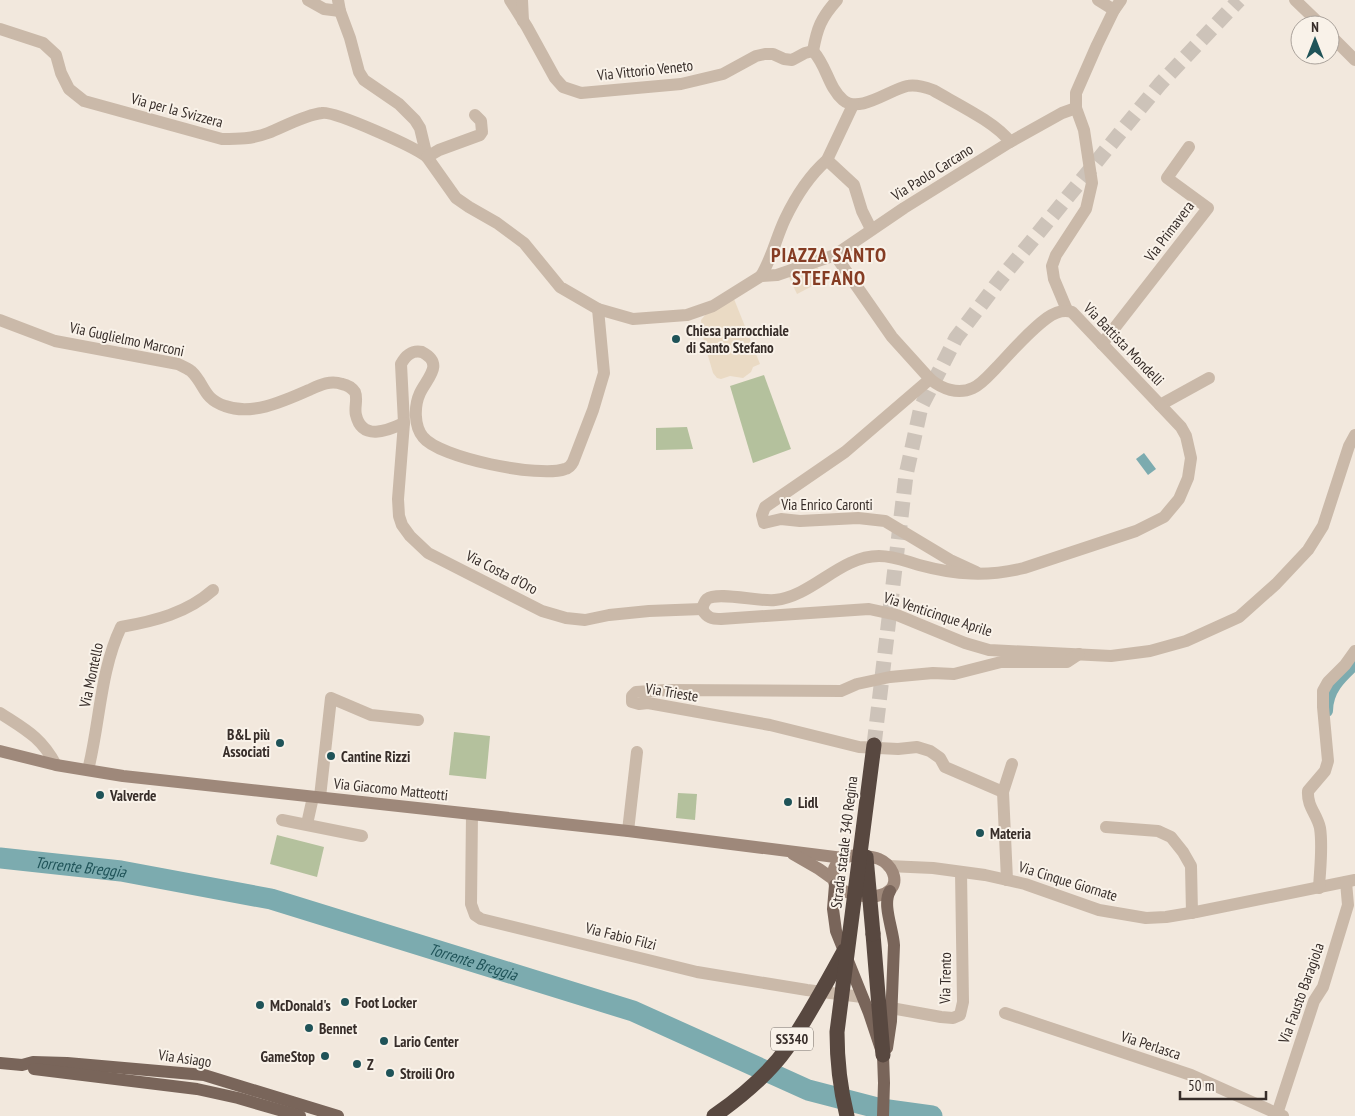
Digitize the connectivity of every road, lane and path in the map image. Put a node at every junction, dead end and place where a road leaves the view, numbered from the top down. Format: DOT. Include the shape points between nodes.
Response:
graph roads {
  1 [pos="308,0"];
  2 [pos="510,0"];
  3 [pos="522,0"];
  4 [pos="837,0"];
  5 [pos="1098,0"];
  6 [pos="1295,0"];
  7 [pos="1117,5"];
  8 [pos="339,6"];
  9 [pos="1310,15"];
  10 [pos="524,21"];
  11 [pos="0,29"];
  12 [pos="1340,45"];
  13 [pos="813,51"];
  14 [pos="1355,60"];
  15 [pos="853,105"];
  16 [pos="1076,108"];
  17 [pos="475,115"];
  18 [pos="1010,142"];
  19 [pos="1189,146"];
  20 [pos="427,158"];
  21 [pos="828,160"];
  22 [pos="871,229"];
  23 [pos="835,256"];
  24 [pos="761,276"];
  25 [pos="598,309"];
  26 [pos="1067,310"];
  27 [pos="0,320"];
  28 [pos="1102,344"];
  29 [pos="1209,378"];
  30 [pos="930,380"];
  31 [pos="1160,405"];
  32 [pos="404,424"];
  33 [pos="1355,435"];
  34 [pos="981,574"];
  35 [pos="213,590"];
  36 [pos="702,609"];
  37 [pos="1355,651"];
  38 [pos="1079,654"];
  39 [pos="0,713"];
  40 [pos="418,720"];
  41 [pos="874,745"];
  42 [pos="0,751"];
  43 [pos="637,752"];
  44 [pos="1012,764"];
  45 [pos="56,765"];
  46 [pos="88,770"];
  47 [pos="1002,792"];
  48 [pos="316,797"];
  49 [pos="472,814"];
  50 [pos="282,820"];
  51 [pos="306,824"];
  52 [pos="1106,827"];
  53 [pos="864,830"];
  54 [pos="628,831"];
  55 [pos="362,836"];
  56 [pos="781,850"];
  57 [pos="843,858"];
  58 [pos="888,866"];
  59 [pos="920,868"];
  60 [pos="961,872"];
  61 [pos="1007,880"];
  62 [pos="1351,881"];
  63 [pos="834,882"];
  64 [pos="892,885"];
  65 [pos="1319,888"];
  66 [pos="1192,913"];
  67 [pos="848,943"];
  68 [pos="862,997"];
  69 [pos="891,1008"];
  70 [pos="1005,1013"];
  71 [pos="883,1061"];
  72 [pos="0,1063"];
  73 [pos="22,1065"];
  74 [pos="1280,1115"];
  75 [pos="300,1116"];
  76 [pos="338,1116"];
  77 [pos="714,1116"];
  78 [pos="847,1116"];
  79 [pos="883,1116"];
  1 -- 8 [label="street" via="324,9"];
  2 -- 10 [label="street"];
  3 -- 10 [label="street, Via Vittorio Veneto"];
  4 -- 13 [label="street" via="825,13"];
  5 -- 7 [label="street"];
  6 -- 9 [label="street"];
  7 -- 16 [label="street" via="1076,92"];
  8 -- 20 [label="street" via="358,72 415,120"];
  10 -- 13 [label="street, Via Vittorio Veneto" via="555,78 563,87 581,93 681,84 723,74 756,56 773,54 792,60"];
  11 -- 20 [label="street, Via per la Svizzera" via="43,43 56,55 69,89 84,101 222,139 245,139 323,112 407,145"];
  12 -- 14 [label="street"];
  13 -- 15 [label="street" via="824,66 831,87 845,102"];
  15 -- 18 [label="street" via="865,104 916,85 934,90 982,119"];
  15 -- 21 [label="street"];
  16 -- 18 [label="street, Via Paolo Carcano"];
  16 -- 26 [label="street" via="1084,130 1092,183 1086,209 1052,266"];
  17 -- 20 [label="street" via="481,121 480,135 439,150"];
  18 -- 22 [label="street, Via Paolo Carcano"];
  19 -- 28 [label="street, Via Primavera" via="1166,178 1208,208"];
  20 -- 25 [label="street" via="456,198 524,243 560,287"];
  21 -- 22 [label="street" via="854,185"];
  21 -- 24 [label="street" via="795,200"];
  22 -- 23 [label="street, Via Paolo Carcano"];
  23 -- 24 [label="street, Via Paolo Carcano" via="777,275"];
  23 -- 30 [label="street, Via Battista Mondelli" via="892,337"];
  24 -- 25 [label="street" via="713,306 687,315 633,318"];
  25 -- 32 [label="street, Via Costa d'Oro" via="604,373 570,467 525,470 474,461 423,438 417,426 416,411 419,394 433,368 430,358 422,352 410,353 401,364"];
  26 -- 28 [label="street, Via Battista Mondelli"];
  26 -- 30 [label="street, Via Battista Mondelli" via="1051,315 1034,327 973,388 950,390"];
  27 -- 32 [label="street, Via Guglielmo Marconi" via="55,341 178,364 190,370 210,398 224,406 258,409 320,384 333,382 355,392 356,416 367,430 385,432"];
  28 -- 31 [label="street, Via Battista Mondelli"];
  29 -- 31 [label="street"];
  30 -- 34 [label="street, Via Enrico Caronti" via="845,452 765,508 762,515 764,523 781,519 885,521 950,560"];
  31 -- 34 [label="street, Via Battista Mondelli" via="1183,432 1191,458 1188,478 1179,499 1164,518 1136,531 1024,568"];
  32 -- 36 [label="street, Via Costa d'Oro" via="399,516 410,536 428,553 542,611 566,618 585,620 609,614"];
  33 -- 38 [label="street, Via Venticinque Aprile" via="1323,526 1308,550 1239,617 1186,641 1150,651 1111,656"];
  34 -- 36 [label="street" via="963,574 898,557 860,558 799,592 776,600 712,597"];
  35 -- 46 [label="street, Via Montello" via="202,600 163,619 121,627 104,682"];
  36 -- 38 [label="street, Via Venticinque Aprile" via="706,616 722,618 869,608 897,615 989,650"];
  37 -- 65 [label="street" via="1324,691 1328,761 1325,771 1308,791 1309,805 1319,825 1321,840"];
  38 -- 47 [label="street, Via Trieste" via="1067,662 1001,662 954,674 890,677 841,691 666,690 636,692 632,696 632,702 639,704 770,725 859,747 917,747 940,758 945,767"];
  39 -- 45 [label="street" via="36,736"];
  40 -- 48 [label="street" via="371,715 331,698"];
  41 -- 53 [label="highway, Strada statale 340 Regina / SS340, bridge"];
  42 -- 45 [label="street, Via Giacomo Matteotti"];
  43 -- 54 [label="street"];
  44 -- 47 [label="street"];
  45 -- 46 [label="street, Via Giacomo Matteotti"];
  46 -- 48 [label="street, Via Giacomo Matteotti"];
  47 -- 61 [label="street"];
  48 -- 49 [label="street, Via Giacomo Matteotti"];
  48 -- 51 [label="street"];
  49 -- 54 [label="street, Via Giacomo Matteotti"];
  49 -- 68 [label="street, Via Fabio Filzi" via="471,904 481,919 696,972"];
  50 -- 51 [label="street"];
  51 -- 55 [label="street"];
  52 -- 66 [label="street" via="1158,830 1171,838 1191,866"];
  53 -- 67 [label="highway, Strada statale 340 Regina / SS340, bridge"];
  53 -- 71 [label="highway, bridge"];
  54 -- 56 [label="street, Via Giacomo Matteotti"];
  56 -- 57 [label="street, Via Giacomo Matteotti"];
  56 -- 63 [label="street, Via Giacomo Matteotti" via="807,862"];
  57 -- 58 [label="street" via="856,855 878,859"];
  57 -- 63 [label="street" via="834,865"];
  58 -- 59 [label="street, Via Cinque Giornate"];
  58 -- 64 [label="street" via="893,872"];
  59 -- 60 [label="street, Via Cinque Giornate"];
  59 -- 64 [label="street, Via Cinque Giornate" via="908,870"];
  60 -- 61 [label="street, Via Cinque Giornate"];
  60 -- 69 [label="street, Via Trento" via="963,1002 960,1015 941,1017"];
  61 -- 66 [label="street, Via Cinque Giornate" via="1099,910 1146,918"];
  62 -- 65 [label="street, Via Cinque Giornate"];
  62 -- 74 [label="street, Via Fausto Baragiola" via="1348,905 1323,987 1314,1001"];
  63 -- 64 [label="street" via="847,892 876,896"];
  63 -- 68 [label="main road" via="836,931"];
  64 -- 69 [label="main road" via="886,900 894,945"];
  65 -- 66 [label="street, Via Cinque Giornate"];
  67 -- 77 [label="highway, SS340, bridge" via="786,1049 757,1082"];
  67 -- 78 [label="highway, SS340, bridge" via="837,1051"];
  68 -- 71 [label="main road"];
  69 -- 71 [label="main road"];
  70 -- 74 [label="street, Via Perlasca" via="1191,1075"];
  71 -- 79 [label="main road"];
  72 -- 73 [label="main road, Via Asiago"];
  73 -- 75 [label="main road, Via Asiago" via="32,1069 197,1089"];
  73 -- 76 [label="main road, Via Asiago" via="67,1062 204,1075"];
}
